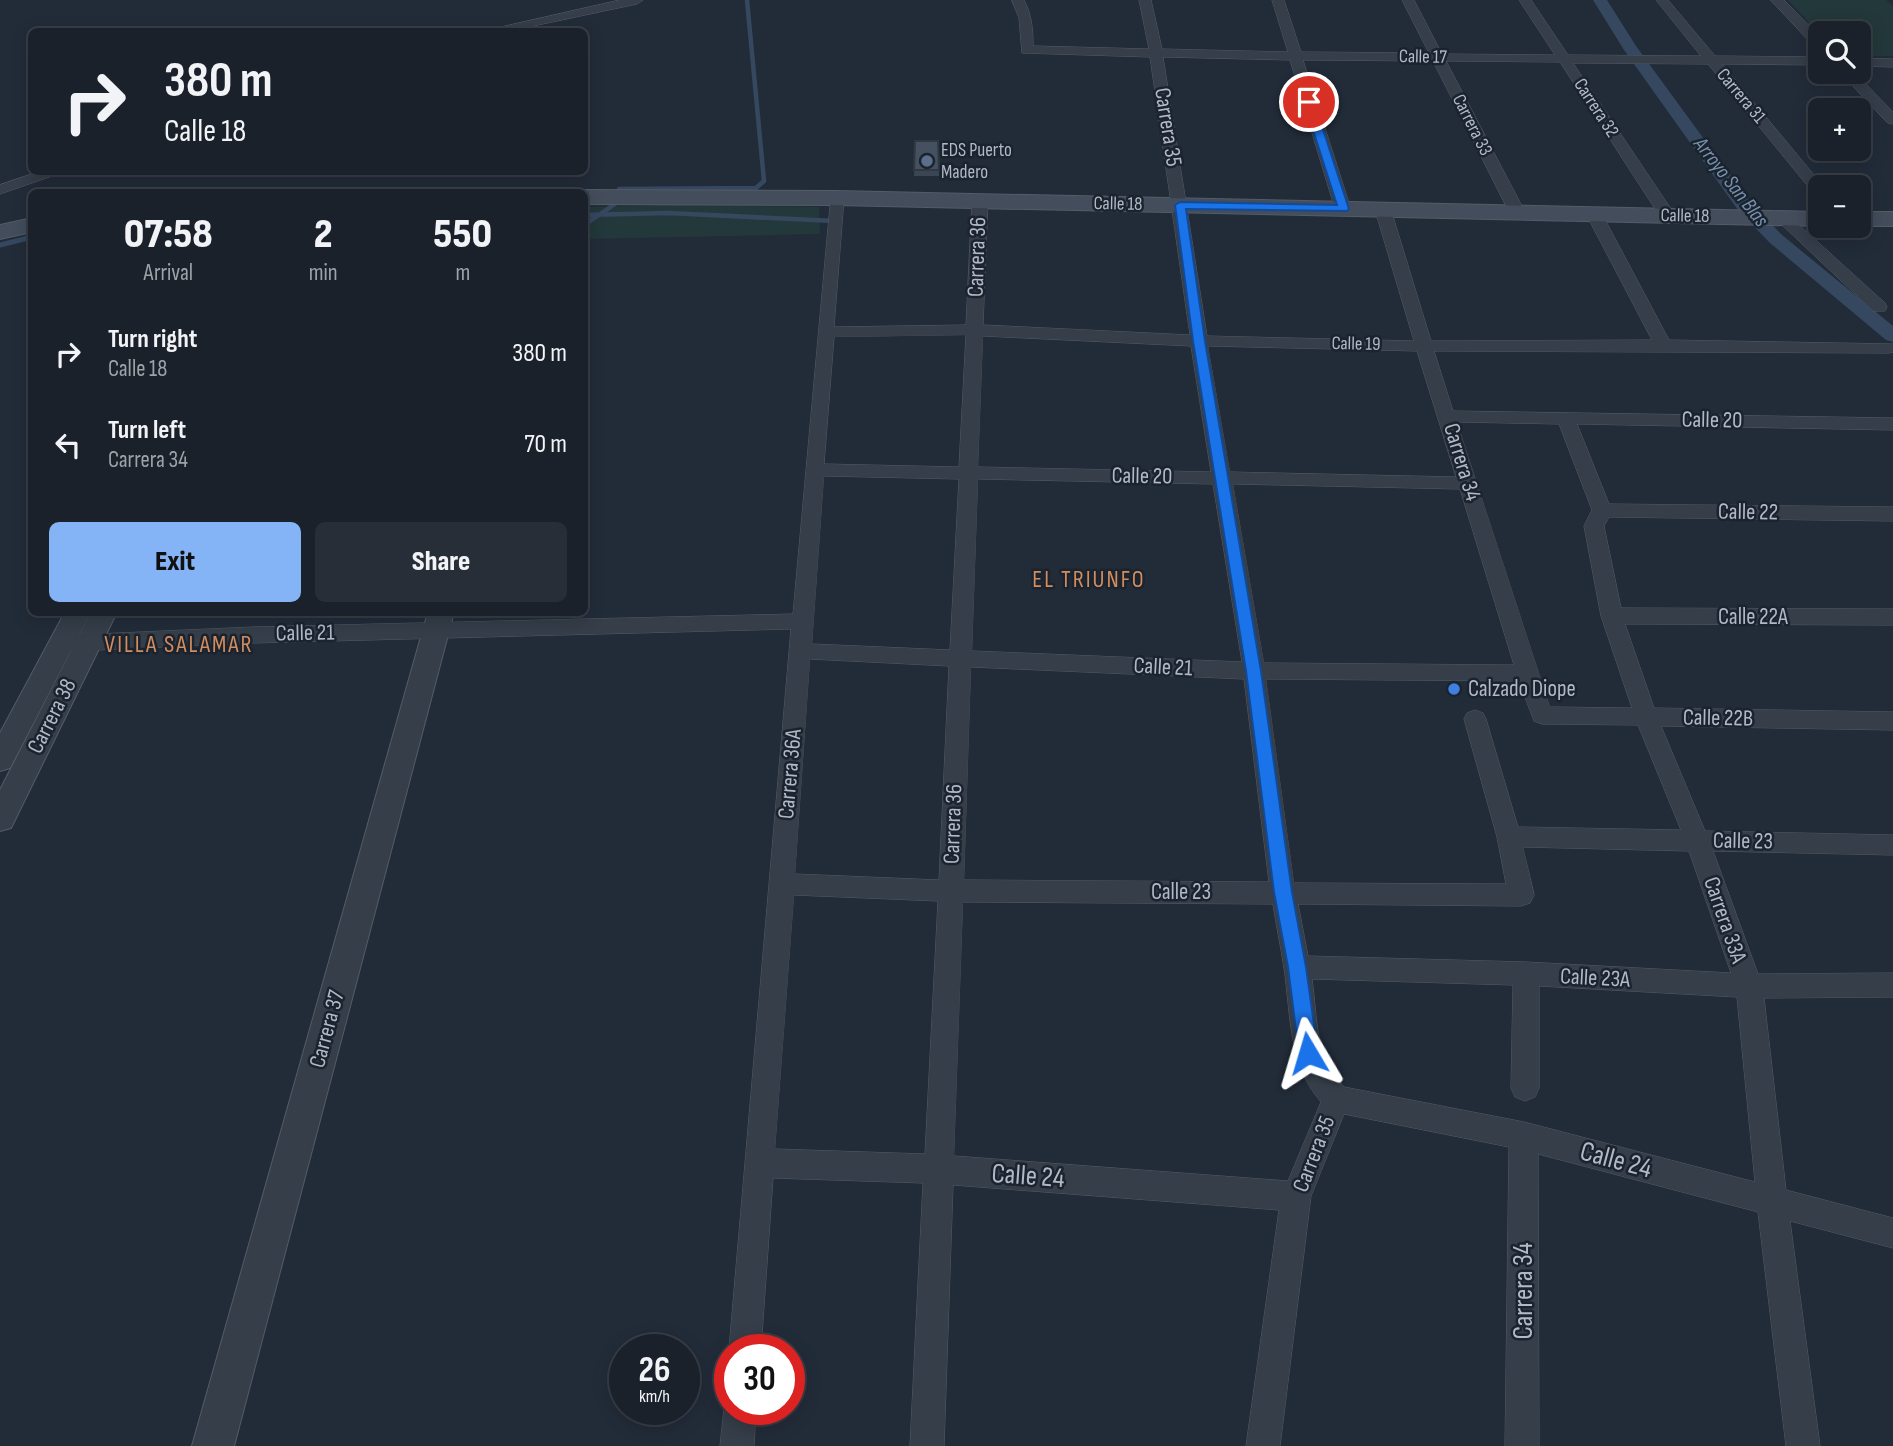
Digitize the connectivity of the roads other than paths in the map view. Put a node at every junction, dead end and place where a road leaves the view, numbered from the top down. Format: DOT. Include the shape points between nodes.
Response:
graph roads {
  1 [pos="637,0"];
  2 [pos="1018,0"];
  3 [pos="1145,0"];
  4 [pos="1278,0"];
  5 [pos="1408,0"];
  6 [pos="1525,0"];
  7 [pos="1662,0"];
  8 [pos="1777,0"];
  9 [pos="504,28"];
  10 [pos="1808,32"];
  11 [pos="1156,53"];
  12 [pos="1296,56"];
  13 [pos="1438,57"];
  14 [pos="1563,59"];
  15 [pos="1710,60"];
  16 [pos="1808,61"];
  17 [pos="1871,62"];
  18 [pos="1893,63"];
  19 [pos="1858,84"];
  20 [pos="1893,120"];
  21 [pos="42,175"];
  22 [pos="1808,178"];
  23 [pos="0,190"];
  24 [pos="588,197"];
  25 [pos="836,198"];
  26 [pos="979,201"];
  27 [pos="1180,205"];
  28 [pos="1343,209"];
  29 [pos="1383,209"];
  30 [pos="1517,212"];
  31 [pos="1594,214"];
  32 [pos="1667,215"];
  33 [pos="1777,218"];
  34 [pos="1808,219"];
  35 [pos="1871,219"];
  36 [pos="1893,219"];
  37 [pos="28,226"];
  38 [pos="0,232"];
  39 [pos="1879,307"];
  40 [pos="974,330"];
  41 [pos="825,335"];
  42 [pos="1199,341"];
  43 [pos="1663,345"];
  44 [pos="1422,346"];
  45 [pos="1889,348"];
  46 [pos="1448,416"];
  47 [pos="1566,418"];
  48 [pos="1893,424"];
  49 [pos="814,470"];
  50 [pos="968,471"];
  51 [pos="1222,478"];
  52 [pos="1469,483"];
  53 [pos="1602,510"];
  54 [pos="1893,514"];
  55 [pos="76,616"];
  56 [pos="102,616"];
  57 [pos="1612,616"];
  58 [pos="1893,617"];
  59 [pos="438,621"];
  60 [pos="802,621"];
  61 [pos="89,642"];
  62 [pos="61,645"];
  63 [pos="800,651"];
  64 [pos="960,658"];
  65 [pos="1254,671"];
  66 [pos="1527,673"];
  67 [pos="1542,715"];
  68 [pos="1646,717"];
  69 [pos="1475,719"];
  70 [pos="1893,721"];
  71 [pos="0,761"];
  72 [pos="0,819"];
  73 [pos="1509,837"];
  74 [pos="1698,840"];
  75 [pos="1893,845"];
  76 [pos="782,884"];
  77 [pos="951,891"];
  78 [pos="1283,892"];
  79 [pos="1297,967"];
  80 [pos="1526,974"];
  81 [pos="1893,985"];
  82 [pos="1749,986"];
  83 [pos="1525,1088"];
  84 [pos="1336,1099"];
  85 [pos="1524,1136"];
  86 [pos="760,1163"];
  87 [pos="939,1169"];
  88 [pos="1296,1196"];
  89 [pos="1772,1201"];
  90 [pos="1893,1233"];
  91 [pos="746,1334"];
  92 [pos="739,1425"];
  93 [pos="213,1446"];
  94 [pos="737,1446"];
  95 [pos="927,1446"];
  96 [pos="1263,1446"];
  97 [pos="1522,1446"];
  98 [pos="1803,1446"];
  1 -- 9 [label="street"];
  2 -- 11 [label="street, Calle 17" via="1027,28 1027,50"];
  3 -- 11 [label="street, Carrera 35"];
  4 -- 12 [label="street"];
  5 -- 13 [label="street, Carrera 33"];
  6 -- 14 [label="street, Carrera 32"];
  7 -- 15 [label="street, Carrera 31"];
  8 -- 10 [label="street"];
  11 -- 12 [label="street, Calle 17"];
  11 -- 27 [label="street, Carrera 35"];
  12 -- 13 [label="street, Calle 17"];
  12 -- 28 [label="street"];
  13 -- 14 [label="street, Calle 17"];
  13 -- 30 [label="street, Carrera 33"];
  14 -- 15 [label="street, Calle 17"];
  14 -- 32 [label="street, Carrera 32"];
  15 -- 16 [label="street, Calle 17"];
  15 -- 22 [label="street, Carrera 31"];
  17 -- 18 [label="street"];
  19 -- 20 [label="street"];
  21 -- 23 [label="street"];
  24 -- 25 [label="main road, Calle 18"];
  25 -- 26 [label="main road, Calle 18"];
  25 -- 41 [label="street, Carrera 36A"];
  26 -- 27 [label="main road, Calle 18"];
  26 -- 40 [label="street, Carrera 36"];
  27 -- 28 [label="main road, Calle 18"];
  27 -- 42 [label="street, Carrera 35"];
  28 -- 29 [label="main road, Calle 18"];
  29 -- 30 [label="main road, Calle 18"];
  29 -- 44 [label="street, Carrera 34"];
  30 -- 31 [label="main road, Calle 18"];
  31 -- 32 [label="main road, Calle 18"];
  31 -- 43 [label="street"];
  32 -- 33 [label="main road, Calle 18"];
  33 -- 34 [label="main road, Calle 18"];
  33 -- 39 [label="street"];
  35 -- 36 [label="main road"];
  37 -- 38 [label="main road"];
  40 -- 41 [label="street, Calle 19"];
  40 -- 42 [label="street, Calle 19"];
  40 -- 50 [label="street, Carrera 36"];
  41 -- 49 [label="street, Carrera 36A"];
  42 -- 44 [label="street, Calle 19"];
  42 -- 51 [label="street, Carrera 35"];
  43 -- 44 [label="street, Calle 19"];
  43 -- 45 [label="street, Calle 19"];
  44 -- 46 [label="street, Carrera 34"];
  46 -- 47 [label="street, Calle 20"];
  46 -- 52 [label="street, Carrera 34"];
  47 -- 48 [label="street, Calle 20"];
  47 -- 53 [label="street, Carrera 33A"];
  49 -- 50 [label="street, Calle 20"];
  49 -- 60 [label="street, Carrera 36A"];
  50 -- 51 [label="street, Calle 20"];
  50 -- 64 [label="street, Carrera 36"];
  51 -- 52 [label="street, Calle 20"];
  51 -- 65 [label="street, Carrera 35"];
  52 -- 66 [label="street, Carrera 34"];
  53 -- 54 [label="street, Calle 22"];
  53 -- 57 [label="street, Carrera 33A" via="1594,526"];
  55 -- 62 [label="street, Carrera 38"];
  56 -- 61 [label="street, Carrera 38"];
  57 -- 58 [label="street, Calle 22A"];
  57 -- 68 [label="street, Carrera 33A"];
  59 -- 60 [label="street, Calle 21"];
  59 -- 61 [label="street, Calle 21"];
  59 -- 93 [label="street, Carrera 37"];
  60 -- 63 [label="street, Carrera 36A"];
  61 -- 62 [label="street, Calle 21"];
  61 -- 72 [label="street, Carrera 38"];
  62 -- 71 [label="street, Carrera 38"];
  63 -- 64 [label="street, Calle 21"];
  63 -- 76 [label="street, Carrera 36A"];
  64 -- 65 [label="street, Calle 21"];
  64 -- 77 [label="street, Carrera 36"];
  65 -- 66 [label="street, Calle 21"];
  65 -- 78 [label="street, Carrera 35"];
  66 -- 67 [label="street, Carrera 34"];
  67 -- 68 [label="street, Calle 22B"];
  68 -- 70 [label="street, Calle 22B"];
  68 -- 74 [label="street, Carrera 33A"];
  69 -- 73 [label="street, Calle 23"];
  73 -- 74 [label="street, Calle 23"];
  73 -- 78 [label="street, Calle 23" via="1521,895"];
  74 -- 75 [label="street, Calle 23"];
  74 -- 82 [label="street, Carrera 33A"];
  76 -- 77 [label="street, Calle 23"];
  76 -- 86 [label="street, Carrera 36A"];
  77 -- 78 [label="street, Calle 23"];
  77 -- 87 [label="street, Carrera 36"];
  78 -- 79 [label="street, Carrera 35"];
  79 -- 80 [label="street, Calle 23A"];
  79 -- 84 [label="street, Carrera 35" via="1308,1053 1318,1078"];
  80 -- 82 [label="street, Calle 23A"];
  80 -- 83 [label="street"];
  81 -- 82 [label="street, Calle 23A"];
  82 -- 89 [label="street, Carrera 33A"];
  84 -- 85 [label="street, Calle 24"];
  84 -- 88 [label="street, Carrera 35"];
  85 -- 89 [label="street, Calle 24"];
  85 -- 97 [label="street, Carrera 34"];
  86 -- 87 [label="street, Calle 24"];
  86 -- 91 [label="street, Carrera 36A"];
  87 -- 88 [label="street, Calle 24"];
  87 -- 95 [label="street, Carrera 36"];
  88 -- 96 [label="street, Carrera 35"];
  89 -- 90 [label="street, Calle 24"];
  89 -- 98 [label="street, Carrera 33A"];
  92 -- 94 [label="street"];
}
